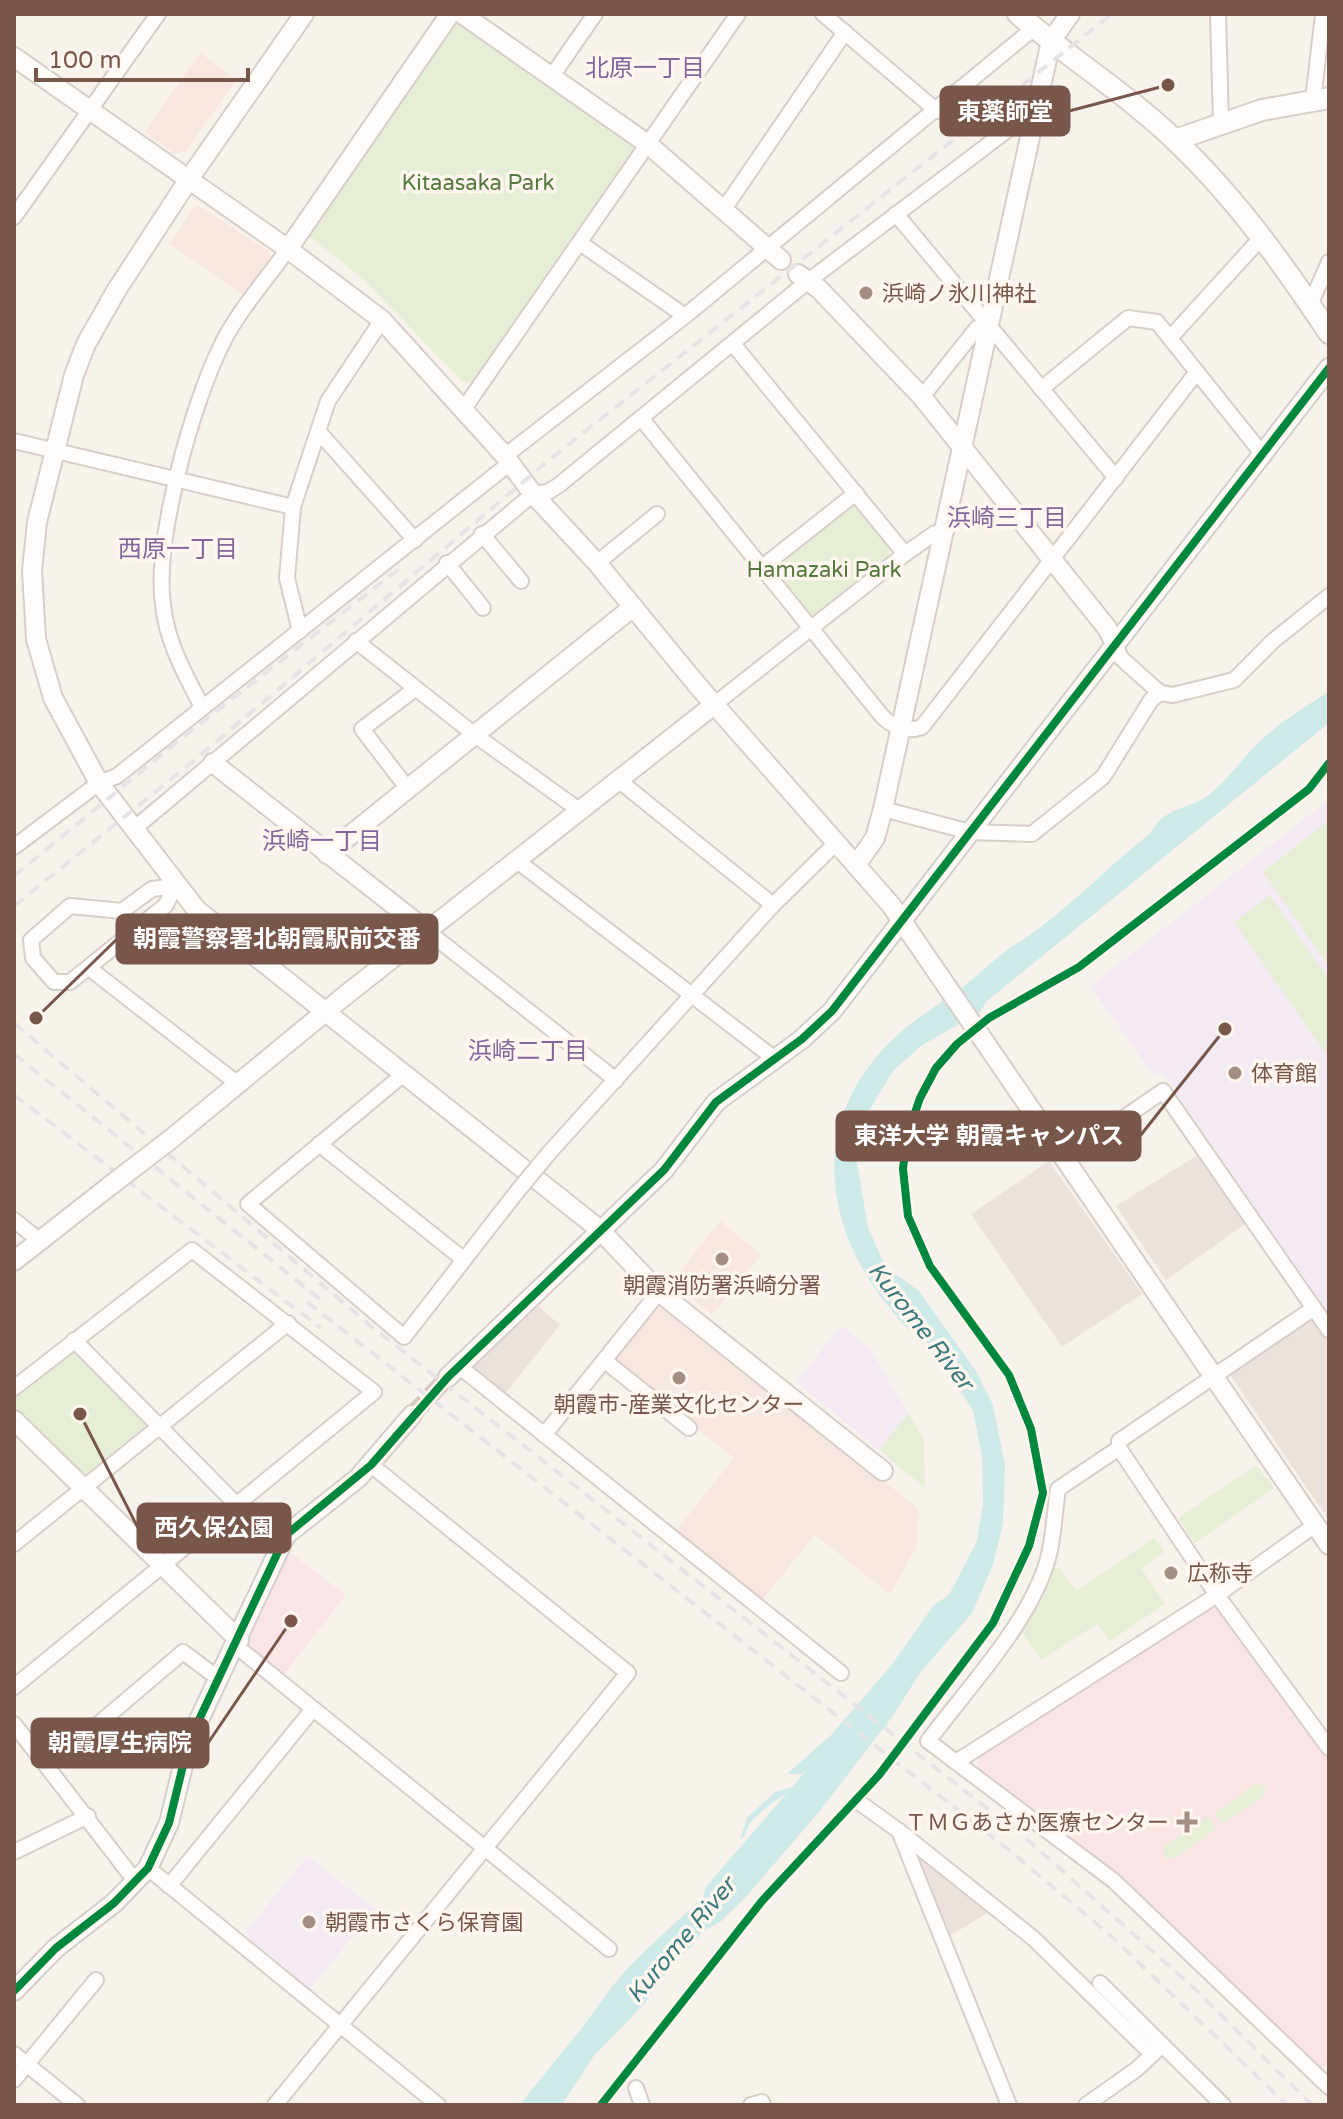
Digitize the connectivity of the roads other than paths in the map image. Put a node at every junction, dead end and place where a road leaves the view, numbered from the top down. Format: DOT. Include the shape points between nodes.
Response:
graph roads {
  1 [pos="158,14"];
  2 [pos="304,14"];
  3 [pos="450,14"];
  4 [pos="462,14"];
  5 [pos="595,14"];
  6 [pos="738,14"];
  7 [pos="823,14"];
  8 [pos="1070,14"];
  9 [pos="1218,14"];
  10 [pos="1323,14"];
  11 [pos="1026,21"];
  12 [pos="845,32"];
  13 [pos="1051,41"];
  14 [pos="14,57"];
  15 [pos="552,76"];
  16 [pos="1321,99"];
  17 [pos="1039,106"];
  18 [pos="89,108"];
  19 [pos="937,111"];
  20 [pos="1221,123"];
  21 [pos="1175,140"];
  22 [pos="649,145"];
  23 [pos="189,179"];
  24 [pos="724,209"];
  25 [pos="896,214"];
  26 [pos="14,217"];
  27 [pos="1262,237"];
  28 [pos="580,243"];
  29 [pos="288,249"];
  30 [pos="774,254"];
  31 [pos="1329,262"];
  32 [pos="802,278"];
  33 [pos="1310,305"];
  34 [pos="685,316"];
  35 [pos="382,320"];
  36 [pos="991,325"];
  37 [pos="1329,333"];
  38 [pos="1170,338"];
  39 [pos="733,344"];
  40 [pos="1329,368"];
  41 [pos="1197,372"];
  42 [pos="1041,389"];
  43 [pos="922,397"];
  44 [pos="463,410"];
  45 [pos="641,418"];
  46 [pos="318,431"];
  47 [pos="14,441"];
  48 [pos="54,450"];
  49 [pos="964,451"];
  50 [pos="1264,456"];
  51 [pos="508,460"];
  52 [pos="179,477"];
  53 [pos="1116,478"];
  54 [pos="856,493"];
  55 [pos="533,494"];
  56 [pos="293,507"];
  57 [pos="657,514"];
  58 [pos="946,532"];
  59 [pos="482,534"];
  60 [pos="415,540"];
  61 [pos="905,554"];
  62 [pos="1052,559"];
  63 [pos="447,563"];
  64 [pos="597,563"];
  65 [pos="761,568"];
  66 [pos="521,581"];
  67 [pos="1329,596"];
  68 [pos="633,607"];
  69 [pos="483,608"];
  70 [pos="813,628"];
  71 [pos="300,631"];
  72 [pos="356,641"];
  73 [pos="1115,644"];
  74 [pos="415,689"];
  75 [pos="1160,693"];
  76 [pos="715,704"];
  77 [pos="202,707"];
  78 [pos="901,727"];
  79 [pos="475,735"];
  80 [pos="213,763"];
  81 [pos="617,779"];
  82 [pos="99,783"];
  83 [pos="408,789"];
  84 [pos="883,809"];
  85 [pos="579,810"];
  86 [pos="135,828"];
  87 [pos="970,832"];
  88 [pos="836,843"];
  89 [pos="14,847"];
  90 [pos="327,854"];
  91 [pos="516,860"];
  92 [pos="856,865"];
  93 [pos="175,886"];
  94 [pos="773,905"];
  95 [pos="122,911"];
  96 [pos="901,920"];
  97 [pos="427,931"];
  98 [pos="126,939"];
  99 [pos="89,968"];
  100 [pos="693,993"];
  101 [pos="323,1013"];
  102 [pos="775,1059"];
  103 [pos="405,1073"];
  104 [pos="616,1080"];
  105 [pos="238,1084"];
  106 [pos="319,1144"];
  107 [pos="1064,1159"];
  108 [pos="14,1220"];
  109 [pos="599,1229"];
  110 [pos="39,1240"];
  111 [pos="463,1259"];
  112 [pos="14,1261"];
  113 [pos="659,1292"];
  114 [pos="1314,1308"];
  115 [pos="288,1323"];
  116 [pos="1329,1330"];
  117 [pos="74,1340"];
  118 [pos="605,1361"];
  119 [pos="454,1372"];
  120 [pos="1213,1378"];
  121 [pos="14,1388"];
  122 [pos="412,1415"];
  123 [pos="14,1420"];
  124 [pos="160,1427"];
  125 [pos="689,1428"];
  126 [pos="544,1435"];
  127 [pos="1119,1448"];
  128 [pos="371,1465"];
  129 [pos="883,1471"];
  130 [pos="82,1489"];
  131 [pos="237,1505"];
  132 [pos="1315,1525"];
  133 [pos="14,1544"];
  134 [pos="1329,1545"];
  135 [pos="161,1566"];
  136 [pos="1217,1595"];
  137 [pos="237,1643"];
  138 [pos="841,1673"];
  139 [pos="219,1679"];
  140 [pos="14,1687"];
  141 [pos="313,1709"];
  142 [pos="1324,1730"];
  143 [pos="17,1734"];
  144 [pos="1329,1748"];
  145 [pos="956,1762"];
  146 [pos="49,1766"];
  147 [pos="860,1803"];
  148 [pos="88,1816"];
  149 [pos="899,1831"];
  150 [pos="485,1848"];
  151 [pos="14,1852"];
  152 [pos="142,1875"];
  153 [pos="169,1886"];
  154 [pos="609,1949"];
  155 [pos="96,1980"];
  156 [pos="1100,1983"];
  157 [pos="14,1991"];
  158 [pos="340,2024"];
  159 [pos="1158,2049"];
  160 [pos="14,2054"];
  161 [pos="27,2064"];
  162 [pos="14,2080"];
  163 [pos="1329,2087"];
  164 [pos="636,2088"];
  165 [pos="77,2105"];
  166 [pos="275,2105"];
  167 [pos="438,2105"];
  168 [pos="642,2105"];
  169 [pos="751,2105"];
  170 [pos="763,2105"];
  171 [pos="1009,2105"];
  172 [pos="1086,2105"];
  173 [pos="1223,2105"];
  1 -- 18 [label="street"];
  2 -- 23 [label="street"];
  3 -- 29 [label="street"];
  4 -- 15 [label="street"];
  5 -- 15 [label="street"];
  6 -- 22 [label="street"];
  7 -- 12 [label="street"];
  8 -- 13 [label="street"];
  9 -- 20 [label="street"];
  10 -- 16 [label="street"];
  11 -- 13 [label="main road"];
  11 -- 19 [label="street"];
  12 -- 19 [label="street"];
  12 -- 24 [label="street"];
  13 -- 17 [label="street"];
  13 -- 21 [label="main road"];
  14 -- 18 [label="street"];
  15 -- 22 [label="street"];
  16 -- 20 [label="main road"];
  17 -- 25 [label="street"];
  17 -- 36 [label="street"];
  18 -- 23 [label="street"];
  18 -- 26 [label="street"];
  19 -- 30 [label="street"];
  20 -- 21 [label="main road"];
  21 -- 27 [label="main road"];
  22 -- 24 [label="street"];
  22 -- 28 [label="street"];
  23 -- 29 [label="street"];
  23 -- 48 [label="street" via="86,344"];
  24 -- 30 [label="street"];
  25 -- 32 [label="street"];
  25 -- 36 [label="street"];
  27 -- 33 [label="main road"];
  27 -- 38 [label="street"];
  28 -- 34 [label="street"];
  28 -- 44 [label="street"];
  29 -- 35 [label="street"];
  29 -- 52 [label="street" via="222,343"];
  30 -- 34 [label="street"];
  31 -- 33 [label="street"];
  32 -- 39 [label="street"];
  32 -- 43 [label="street" via="819,289"];
  33 -- 37 [label="main road"];
  34 -- 51 [label="street"];
  35 -- 44 [label="street"];
  35 -- 46 [label="street" via="328,401"];
  36 -- 42 [label="street"];
  36 -- 43 [label="street" via="977,328"];
  36 -- 49 [label="street"];
  38 -- 41 [label="street"];
  38 -- 42 [label="street" via="1157,322 1128,318"];
  39 -- 45 [label="street"];
  39 -- 54 [label="street"];
  40 -- 50 [label="street"];
  41 -- 50 [label="street"];
  41 -- 53 [label="street"];
  42 -- 53 [label="street"];
  43 -- 49 [label="street"];
  44 -- 51 [label="street"];
  45 -- 55 [label="street" via="559,485"];
  45 -- 65 [label="street"];
  46 -- 56 [label="street"];
  46 -- 60 [label="street"];
  47 -- 48 [label="street"];
  48 -- 52 [label="street"];
  48 -- 82 [label="street" via="34,536 36,639 53,698"];
  49 -- 58 [label="street"];
  49 -- 62 [label="street"];
  50 -- 73 [label="street"];
  51 -- 55 [label="street"];
  51 -- 60 [label="street"];
  52 -- 56 [label="street"];
  52 -- 77 [label="street" via="163,553 162,604 175,656"];
  53 -- 62 [label="street"];
  54 -- 61 [label="street"];
  54 -- 65 [label="street"];
  55 -- 59 [label="street"];
  55 -- 64 [label="street"];
  56 -- 71 [label="street" via="287,578"];
  57 -- 64 [label="street"];
  58 -- 61 [label="street" via="935,533"];
  58 -- 78 [label="street"];
  59 -- 63 [label="street"];
  59 -- 66 [label="street"];
  60 -- 71 [label="street"];
  61 -- 70 [label="street"];
  62 -- 73 [label="street"];
  62 -- 78 [label="street" via="922,727"];
  63 -- 69 [label="street"];
  63 -- 72 [label="street"];
  64 -- 68 [label="street"];
  65 -- 70 [label="street"];
  67 -- 75 [label="street" via="1234,680 1173,695"];
  68 -- 76 [label="street"];
  68 -- 79 [label="street"];
  70 -- 76 [label="street"];
  70 -- 78 [label="street" via="881,715 891,726"];
  71 -- 77 [label="street"];
  72 -- 74 [label="street"];
  72 -- 80 [label="street"];
  73 -- 75 [label="street" via="1121,658"];
  73 -- 87 [label="street"];
  74 -- 79 [label="street"];
  74 -- 83 [label="street" via="362,729"];
  75 -- 87 [label="street" via="1103,777 1032,834"];
  76 -- 81 [label="street"];
  76 -- 88 [label="street"];
  77 -- 82 [label="street" via="117,776"];
  78 -- 84 [label="street"];
  79 -- 83 [label="street"];
  79 -- 85 [label="street"];
  80 -- 86 [label="street"];
  80 -- 90 [label="street"];
  81 -- 85 [label="street"];
  81 -- 94 [label="street"];
  82 -- 86 [label="street"];
  82 -- 89 [label="street"];
  83 -- 90 [label="street"];
  84 -- 87 [label="street"];
  84 -- 92 [label="street" via="875,838"];
  85 -- 91 [label="street"];
  86 -- 93 [label="street"];
  87 -- 96 [label="street"];
  88 -- 92 [label="street"];
  88 -- 94 [label="street"];
  90 -- 97 [label="street"];
  91 -- 97 [label="street"];
  91 -- 100 [label="street"];
  92 -- 96 [label="street"];
  93 -- 95 [label="street" via="152,889"];
  93 -- 98 [label="street" via="166,905"];
  93 -- 101 [label="street"];
  94 -- 100 [label="street"];
  95 -- 98 [label="street"];
  95 -- 99 [label="street" via="70,906 31,940 33,958 54,982 70,982"];
  96 -- 102 [label="street" via="832,1011"];
  96 -- 107 [label="street"];
  97 -- 101 [label="street"];
  97 -- 104 [label="street"];
  98 -- 99 [label="street"];
  99 -- 105 [label="street"];
  100 -- 102 [label="street"];
  100 -- 104 [label="street"];
  101 -- 103 [label="street"];
  101 -- 105 [label="street"];
  102 -- 109 [label="street" via="716,1102 664,1170"];
  103 -- 106 [label="street"];
  103 -- 109 [label="street"];
  104 -- 111 [label="street, bridge"];
  105 -- 110 [label="street, bridge"];
  106 -- 111 [label="street"];
  106 -- 111 [label="street" via="248,1204 404,1337"];
  107 -- 114 [label="street" via="1163,1091"];
  107 -- 120 [label="street"];
  108 -- 110 [label="street"];
  109 -- 113 [label="street"];
  109 -- 119 [label="street"];
  110 -- 112 [label="street"];
  113 -- 118 [label="street"];
  113 -- 129 [label="street"];
  114 -- 116 [label="street"];
  114 -- 120 [label="street"];
  115 -- 117 [label="street" via="192,1250"];
  115 -- 124 [label="street"];
  115 -- 131 [label="street" via="374,1392"];
  117 -- 121 [label="street"];
  117 -- 124 [label="street"];
  118 -- 125 [label="street"];
  118 -- 126 [label="street"];
  119 -- 126 [label="street"];
  120 -- 127 [label="street" via="1119,1441"];
  120 -- 132 [label="street"];
  122 -- 128 [label="street"];
  123 -- 130 [label="street"];
  124 -- 130 [label="street"];
  124 -- 131 [label="street"];
  126 -- 138 [label="street"];
  127 -- 136 [label="street"];
  127 -- 145 [label="street" via="1058,1489 1050,1551 1037,1587 928,1741"];
  128 -- 137 [label="street" via="286,1535"];
  128 -- 150 [label="street" via="628,1673"];
  130 -- 133 [label="street"];
  130 -- 135 [label="street"];
  131 -- 135 [label="street"];
  132 -- 134 [label="street"];
  132 -- 136 [label="street"];
  135 -- 137 [label="street"];
  135 -- 140 [label="street"];
  136 -- 142 [label="street"];
  136 -- 145 [label="street"];
  137 -- 139 [label="street"];
  137 -- 141 [label="street"];
  139 -- 146 [label="street" via="183,1652"];
  139 -- 152 [label="street" via="184,1754 169,1823"];
  141 -- 150 [label="street"];
  141 -- 153 [label="street"];
  142 -- 144 [label="street"];
  143 -- 146 [label="street"];
  145 -- 163 [label="street" via="1114,1881"];
  146 -- 148 [label="street"];
  147 -- 149 [label="street"];
  148 -- 151 [label="street"];
  148 -- 152 [label="street"];
  149 -- 159 [label="street" via="1033,1938"];
  149 -- 171 [label="street"];
  150 -- 154 [label="street"];
  150 -- 158 [label="street"];
  152 -- 153 [label="street"];
  152 -- 157 [label="street"];
  153 -- 158 [label="street"];
  155 -- 161 [label="street"];
  156 -- 159 [label="street"];
  158 -- 166 [label="street"];
  158 -- 167 [label="street"];
  159 -- 172 [label="street"];
  159 -- 173 [label="street"];
  160 -- 161 [label="street"];
  161 -- 162 [label="street"];
  161 -- 165 [label="street"];
  164 -- 168 [label="street"];
  169 -- 170 [label="street"];
}
